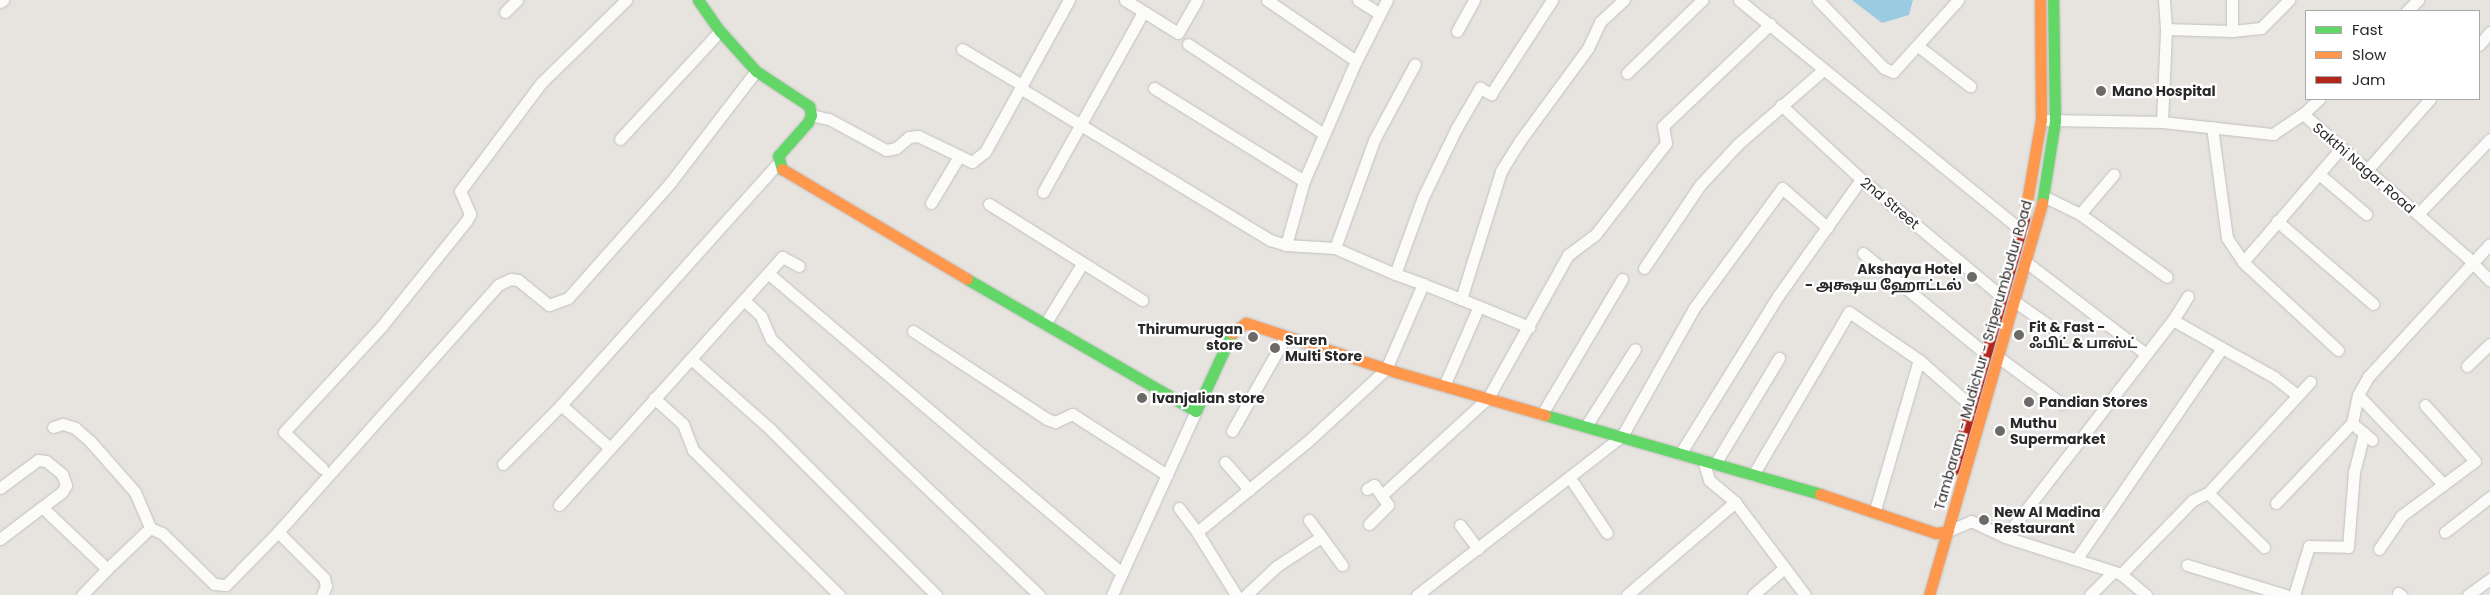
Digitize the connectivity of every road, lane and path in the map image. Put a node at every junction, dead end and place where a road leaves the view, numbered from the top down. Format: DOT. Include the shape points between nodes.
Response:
graph roads {
  1 [pos="626,0"];
  2 [pos="698,0"];
  3 [pos="1069,0"];
  4 [pos="1125,0"];
  5 [pos="1198,0"];
  6 [pos="1267,0"];
  7 [pos="1387,0"];
  8 [pos="1474,0"];
  9 [pos="1552,0"];
  10 [pos="1624,0"];
  11 [pos="1702,0"];
  12 [pos="1739,0"];
  13 [pos="1818,0"];
  14 [pos="1958,0"];
  15 [pos="2040,0"];
  16 [pos="2053,0"];
  17 [pos="2164,0"];
  18 [pos="2232,0"];
  19 [pos="2289,0"];
  20 [pos="2418,0"];
  21 [pos="1361,2"];
  22 [pos="2408,10"];
  23 [pos="1144,12"];
  24 [pos="1379,13"];
  25 [pos="1770,24"];
  26 [pos="2166,29"];
  27 [pos="720,31"];
  28 [pos="1456,31"];
  29 [pos="2232,31"];
  30 [pos="2490,32"];
  31 [pos="1188,44"];
  32 [pos="2480,44"];
  33 [pos="1918,46"];
  34 [pos="962,49"];
  35 [pos="1356,61"];
  36 [pos="1415,64"];
  37 [pos="1823,70"];
  38 [pos="756,71"];
  39 [pos="1627,73"];
  40 [pos="1021,86"];
  41 [pos="1970,86"];
  42 [pos="1154,88"];
  43 [pos="2318,100"];
  44 [pos="2429,100"];
  45 [pos="1781,105"];
  46 [pos="2303,114"];
  47 [pos="811,115"];
  48 [pos="2041,120"];
  49 [pos="2054,121"];
  50 [pos="1081,122"];
  51 [pos="2162,122"];
  52 [pos="2212,127"];
  53 [pos="1324,134"];
  54 [pos="620,139"];
  55 [pos="2490,139"];
  56 [pos="2342,148"];
  57 [pos="958,158"];
  58 [pos="778,163"];
  59 [pos="2367,170"];
  60 [pos="2114,174"];
  61 [pos="2319,174"];
  62 [pos="1861,180"];
  63 [pos="1304,181"];
  64 [pos="1042,192"];
  65 [pos="2043,196"];
  66 [pos="931,203"];
  67 [pos="988,204"];
  68 [pos="2080,214"];
  69 [pos="2366,214"];
  70 [pos="2418,214"];
  71 [pos="2277,222"];
  72 [pos="1827,227"];
  73 [pos="2022,231"];
  74 [pos="2490,244"];
  75 [pos="1286,245"];
  76 [pos="1335,248"];
  77 [pos="1863,253"];
  78 [pos="2026,262"];
  79 [pos="2243,262"];
  80 [pos="2473,263"];
  81 [pos="1082,264"];
  82 [pos="799,266"];
  83 [pos="1644,268"];
  84 [pos="769,274"];
  85 [pos="1395,274"];
  86 [pos="2167,278"];
  87 [pos="1622,279"];
  88 [pos="2490,281"];
  89 [pos="1423,284"];
  90 [pos="2188,296"];
  91 [pos="2002,297"];
  92 [pos="1461,299"];
  93 [pos="1142,300"];
  94 [pos="2014,300"];
  95 [pos="745,301"];
  96 [pos="2373,304"];
  97 [pos="1478,306"];
  98 [pos="2173,320"];
  99 [pos="1045,324"];
  100 [pos="1529,328"];
  101 [pos="913,331"];
  102 [pos="2057,332"];
  103 [pos="1286,336"];
  104 [pos="2490,344"];
  105 [pos="2222,348"];
  106 [pos="1635,349"];
  107 [pos="2338,350"];
  108 [pos="1986,354"];
  109 [pos="2146,354"];
  110 [pos="1998,357"];
  111 [pos="691,358"];
  112 [pos="1779,358"];
  113 [pos="1920,360"];
  114 [pos="2467,366"];
  115 [pos="1386,369"];
  116 [pos="2310,382"];
  117 [pos="1444,386"];
  118 [pos="2297,395"];
  119 [pos="2358,395"];
  120 [pos="654,398"];
  121 [pos="1488,398"];
  122 [pos="2062,404"];
  123 [pos="561,405"];
  124 [pos="1970,405"];
  125 [pos="2425,405"];
  126 [pos="1196,411"];
  127 [pos="1542,414"];
  128 [pos="2352,423"];
  129 [pos="1586,426"];
  130 [pos="53,427"];
  131 [pos="1232,431"];
  132 [pos="1622,436"];
  133 [pos="610,448"];
  134 [pos="1680,454"];
  135 [pos="1703,460"];
  136 [pos="1225,462"];
  137 [pos="503,464"];
  138 [pos="1715,464"];
  139 [pos="322,468"];
  140 [pos="1753,474"];
  141 [pos="1166,475"];
  142 [pos="1570,478"];
  143 [pos="2444,485"];
  144 [pos="0,488"];
  145 [pos="1367,489"];
  146 [pos="1249,490"];
  147 [pos="2208,492"];
  148 [pos="1382,495"];
  149 [pos="2490,498"];
  150 [pos="1735,502"];
  151 [pos="2276,503"];
  152 [pos="559,505"];
  153 [pos="42,507"];
  154 [pos="1179,508"];
  155 [pos="1875,510"];
  156 [pos="1309,520"];
  157 [pos="1369,524"];
  158 [pos="1460,525"];
  159 [pos="150,528"];
  160 [pos="278,532"];
  161 [pos="1197,532"];
  162 [pos="1942,532"];
  163 [pos="2445,532"];
  164 [pos="1607,534"];
  165 [pos="1321,537"];
  166 [pos="2005,537"];
  167 [pos="0,539"];
  168 [pos="2264,547"];
  169 [pos="1478,549"];
  170 [pos="2379,549"];
  171 [pos="2076,560"];
  172 [pos="1342,565"];
  173 [pos="2187,565"];
  174 [pos="1784,568"];
  175 [pos="107,569"];
  176 [pos="1121,573"];
  177 [pos="2116,574"];
  178 [pos="2490,579"];
  179 [pos="1633,593"];
  180 [pos="82,595"];
  181 [pos="322,595"];
  182 [pos="839,595"];
  183 [pos="936,595"];
  184 [pos="1039,595"];
  185 [pos="1112,595"];
  186 [pos="1236,595"];
  187 [pos="1246,595"];
  188 [pos="1417,595"];
  189 [pos="1753,595"];
  190 [pos="1805,595"];
  191 [pos="1916,595"];
  192 [pos="1929,595"];
  193 [pos="2090,595"];
  194 [pos="2146,595"];
  195 [pos="2286,595"];
  196 [pos="2294,595"];
  197 [pos="2468,595"];
  1 -- 139 [label="street" via="541,83 460,191 470,214 467,220 381,327 284,432"];
  2 -- 27 [label="street"];
  3 -- 40 [label="street"];
  4 -- 23 [label="street"];
  5 -- 23 [label="street" via="1178,33"];
  6 -- 35 [label="street"];
  7 -- 24 [label="street"];
  8 -- 28 [label="street"];
  9 -- 85 [label="street" via="1491,94 1480,88 1456,128 1423,197"];
  10 -- 92 [label="street" via="1600,22 1588,48 1501,171"];
  11 -- 39 [label="street"];
  12 -- 25 [label="street"];
  13 -- 33 [label="street" via="1887,70 1893,72"];
  14 -- 33 [label="street"];
  15 -- 48 [label="street, Tambaram - Mudichur - Sriperumbudur Road"];
  16 -- 49 [label="street, Tambaram - Mudichur - Sriperumbudur Road"];
  17 -- 26 [label="street"];
  18 -- 29 [label="street"];
  19 -- 29 [label="street" via="2261,28"];
  20 -- 22 [label="street"];
  21 -- 24 [label="street"];
  23 -- 50 [label="street"];
  24 -- 35 [label="street"];
  25 -- 37 [label="street"];
  25 -- 100 [label="street" via="1663,126 1666,143 1595,234 1568,255"];
  26 -- 29 [label="street"];
  26 -- 51 [label="street"];
  27 -- 38 [label="street"];
  27 -- 54 [label="street"];
  30 -- 32 [label="street"];
  31 -- 53 [label="street"];
  33 -- 41 [label="street"];
  34 -- 40 [label="street"];
  35 -- 53 [label="street"];
  36 -- 76 [label="street" via="1374,140"];
  37 -- 45 [label="street"];
  37 -- 73 [label="street"];
  38 -- 47 [label="street" via="808,106"];
  38 -- 160 [label="street" via="670,183 568,298 549,305 518,280 511,279 498,285"];
  40 -- 50 [label="street"];
  40 -- 57 [label="street" via="985,152 972,162"];
  42 -- 63 [label="street"];
  43 -- 46 [label="street"];
  44 -- 59 [label="street"];
  45 -- 62 [label="street, 2nd Street"];
  45 -- 83 [label="street" via="1700,185"];
  46 -- 52 [label="street, Sakthi Nagar Road" via="2273,134"];
  46 -- 56 [label="street, Sakthi Nagar Road"];
  47 -- 57 [label="street" via="829,120 886,150 896,148 909,137 918,136"];
  47 -- 58 [label="street" via="778,156"];
  48 -- 49 [label="street, Sakthi Nagar Road"];
  48 -- 73 [label="street, Tambaram - Mudichur - Sriperumbudur Road"];
  49 -- 51 [label="street, Sakthi Nagar Road"];
  49 -- 65 [label="street, Tambaram - Mudichur - Sriperumbudur Road"];
  50 -- 64 [label="street"];
  50 -- 75 [label="street" via="1270,240"];
  51 -- 52 [label="street, Sakthi Nagar Road"];
  52 -- 79 [label="street" via="2227,238"];
  53 -- 63 [label="street"];
  55 -- 70 [label="street"];
  56 -- 59 [label="street, Sakthi Nagar Road"];
  56 -- 61 [label="street"];
  57 -- 66 [label="street"];
  58 -- 99 [label="street" via="783,172"];
  58 -- 123 [label="street"];
  59 -- 70 [label="street, Sakthi Nagar Road"];
  60 -- 68 [label="street"];
  61 -- 69 [label="street"];
  61 -- 71 [label="street"];
  62 -- 72 [label="street"];
  62 -- 91 [label="street, 2nd Street"];
  63 -- 75 [label="street"];
  65 -- 68 [label="street"];
  65 -- 78 [label="street, Tambaram - Mudichur - Sriperumbudur Road"];
  67 -- 81 [label="street"];
  68 -- 86 [label="street"];
  70 -- 80 [label="street, Sakthi Nagar Road"];
  71 -- 79 [label="street"];
  71 -- 96 [label="street"];
  72 -- 132 [label="street" via="1782,188 1694,308"];
  72 -- 134 [label="street" via="1778,296"];
  73 -- 91 [label="street, Tambaram - Mudichur - Sriperumbudur Road"];
  74 -- 80 [label="street"];
  75 -- 76 [label="street" via="1299,243"];
  76 -- 85 [label="street"];
  77 -- 108 [label="street"];
  78 -- 94 [label="street, Tambaram - Mudichur - Sriperumbudur Road"];
  78 -- 109 [label="street"];
  79 -- 107 [label="street"];
  80 -- 88 [label="street, Sakthi Nagar Road"];
  80 -- 119 [label="street" via="2368,377"];
  81 -- 93 [label="street"];
  81 -- 99 [label="street"];
  82 -- 84 [label="street" via="782,257"];
  84 -- 95 [label="street"];
  84 -- 176 [label="street"];
  85 -- 89 [label="street"];
  87 -- 127 [label="street"];
  89 -- 92 [label="street"];
  89 -- 115 [label="street"];
  90 -- 98 [label="street"];
  91 -- 108 [label="street, Tambaram - Mudichur - Sriperumbudur Road"];
  92 -- 97 [label="street"];
  94 -- 102 [label="street"];
  94 -- 110 [label="street, Tambaram - Mudichur - Sriperumbudur Road"];
  95 -- 111 [label="street"];
  95 -- 184 [label="street" via="761,316 771,339"];
  97 -- 100 [label="street"];
  97 -- 117 [label="street"];
  98 -- 105 [label="street"];
  98 -- 109 [label="street"];
  99 -- 126 [label="street"];
  100 -- 121 [label="street"];
  101 -- 141 [label="street" via="1047,418 1055,422 1072,414"];
  103 -- 115 [label="street"];
  103 -- 126 [label="street" via="1246,324 1231,334"];
  103 -- 131 [label="street"];
  104 -- 114 [label="street"];
  105 -- 118 [label="street" via="2274,377"];
  105 -- 171 [label="street"];
  106 -- 129 [label="street"];
  108 -- 124 [label="street, Tambaram - Mudichur - Sriperumbudur Road"];
  109 -- 166 [label="street"];
  110 -- 122 [label="street"];
  110 -- 162 [label="street, Tambaram - Mudichur - Sriperumbudur Road"];
  111 -- 120 [label="street"];
  111 -- 183 [label="street" via="770,429"];
  112 -- 138 [label="street"];
  113 -- 124 [label="street"];
  113 -- 140 [label="street" via="1849,312"];
  113 -- 155 [label="street"];
  115 -- 117 [label="street"];
  115 -- 146 [label="street" via="1308,442"];
  116 -- 118 [label="street"];
  117 -- 121 [label="street"];
  118 -- 147 [label="street"];
  119 -- 128 [label="street"];
  119 -- 143 [label="street"];
  120 -- 133 [label="street"];
  120 -- 182 [label="street" via="682,424 693,450"];
  121 -- 127 [label="street"];
  121 -- 148 [label="street"];
  123 -- 133 [label="street"];
  123 -- 137 [label="street"];
  124 -- 162 [label="street, Tambaram - Mudichur - Sriperumbudur Road"];
  125 -- 143 [label="street" via="2475,461"];
  126 -- 141 [label="street"];
  127 -- 129 [label="street"];
  128 -- 151 [label="street"];
  128 -- 196 [label="street" via="2368,436 2354,472 2348,547 2309,546"];
  129 -- 132 [label="street"];
  130 -- 159 [label="street" via="64,424 75,428 90,441 135,492"];
  132 -- 134 [label="street"];
  132 -- 142 [label="street"];
  133 -- 152 [label="street"];
  134 -- 135 [label="street"];
  135 -- 138 [label="street"];
  135 -- 150 [label="street" via="1709,480"];
  136 -- 146 [label="street"];
  138 -- 140 [label="street"];
  140 -- 155 [label="street"];
  141 -- 176 [label="street"];
  142 -- 164 [label="street"];
  142 -- 169 [label="street"];
  143 -- 170 [label="street" via="2400,516"];
  144 -- 153 [label="street" via="38,460 46,461 62,474 66,485"];
  145 -- 148 [label="street" via="1374,485"];
  146 -- 161 [label="street"];
  147 -- 168 [label="street"];
  147 -- 177 [label="street" via="2194,500"];
  148 -- 157 [label="street" via="1388,502 1387,509"];
  149 -- 163 [label="street"];
  150 -- 174 [label="street"];
  150 -- 179 [label="street"];
  153 -- 167 [label="street"];
  153 -- 175 [label="street"];
  154 -- 161 [label="street"];
  155 -- 162 [label="street"];
  156 -- 165 [label="street"];
  158 -- 169 [label="street"];
  159 -- 160 [label="street" via="162,533 214,584 221,586 234,578"];
  159 -- 175 [label="street"];
  160 -- 181 [label="street" via="324,578 326,586"];
  161 -- 186 [label="street"];
  162 -- 166 [label="street" via="1971,521"];
  162 -- 191 [label="street, Tambaram - Mudichur - Sriperumbudur Road"];
  162 -- 192 [label="street, Tambaram - Mudichur - Sriperumbudur Road"];
  165 -- 172 [label="street"];
  165 -- 187 [label="street" via="1277,566"];
  166 -- 171 [label="street"];
  169 -- 188 [label="street"];
  171 -- 177 [label="street"];
  173 -- 195 [label="street"];
  174 -- 189 [label="street"];
  174 -- 190 [label="street"];
  175 -- 180 [label="street"];
  176 -- 185 [label="street"];
  177 -- 193 [label="street"];
  177 -- 194 [label="street"];
  178 -- 197 [label="street"];
}
